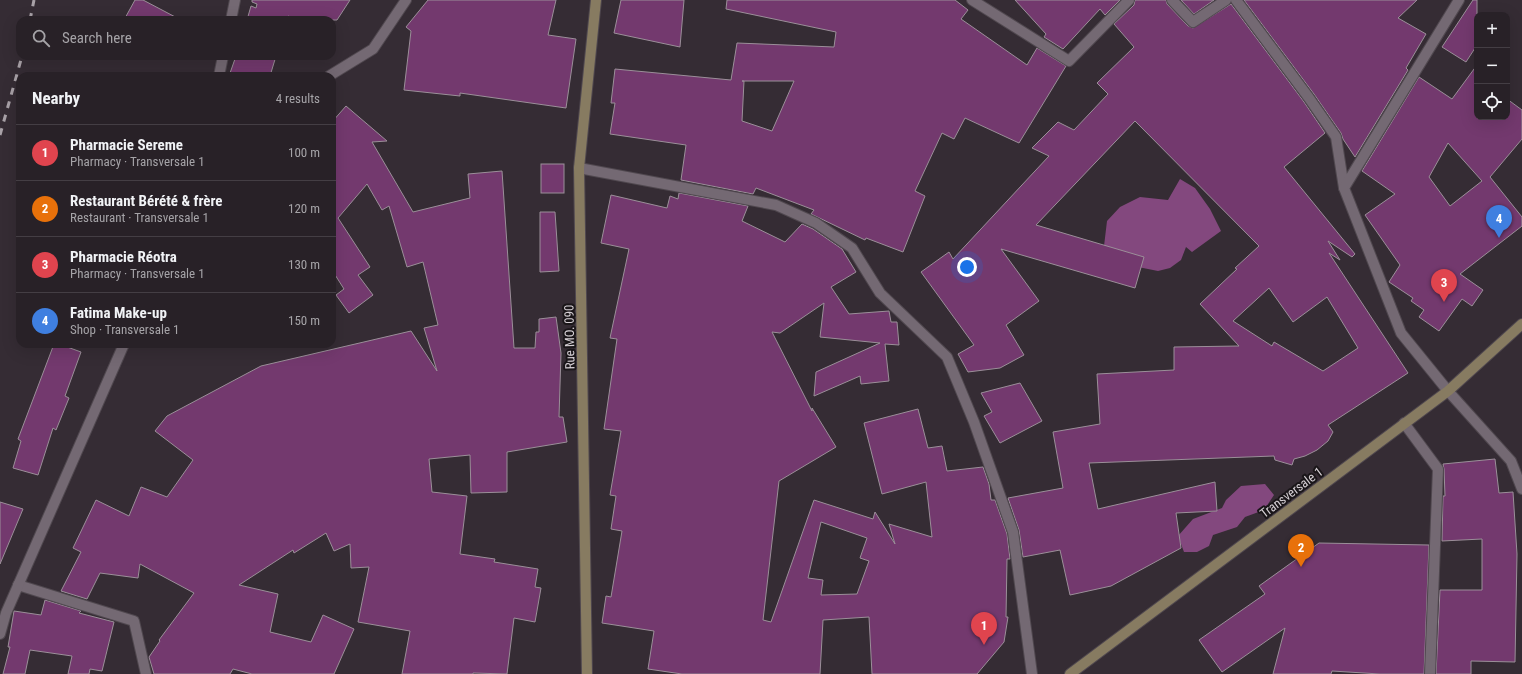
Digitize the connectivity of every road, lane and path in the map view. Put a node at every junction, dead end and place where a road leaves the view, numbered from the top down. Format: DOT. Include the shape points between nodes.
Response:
graph roads {
  1 [pos="235,0"];
  2 [pos="406,0"];
  3 [pos="596,0"];
  4 [pos="972,0"];
  5 [pos="1129,0"];
  6 [pos="1172,0"];
  7 [pos="1226,0"];
  8 [pos="1236,0"];
  9 [pos="1460,0"];
  10 [pos="232,16"];
  11 [pos="222,60"];
  12 [pos="220,72"];
  13 [pos="336,72"];
  14 [pos="579,168"];
  15 [pos="1344,188"];
  16 [pos="1522,324"];
  17 [pos="122,348"];
  18 [pos="1448,391"];
  19 [pos="1404,423"];
  20 [pos="1522,489"];
  21 [pos="18,585"];
  22 [pos="0,634"];
  23 [pos="146,674"];
  24 [pos="587,674"];
  25 [pos="1032,674"];
  26 [pos="1070,674"];
  27 [pos="1430,674"];
  1 -- 10 [label="street"];
  2 -- 13 [label="street" via="373,49"];
  3 -- 14 [label="street, Rue MO. 090"];
  4 -- 5 [label="street" via="1068,61"];
  6 -- 7 [label="street" via="1193,22"];
  8 -- 15 [label="street" via="1336,137"];
  9 -- 15 [label="street"];
  11 -- 12 [label="street"];
  14 -- 24 [label="street, Rue MO. 090"];
  14 -- 25 [label="street" via="776,205 816,223 852,248 880,293 947,357 974,422 1013,532"];
  15 -- 18 [label="street" via="1402,333"];
  16 -- 18 [label="street, Transversale 1"];
  17 -- 21 [label="street"];
  18 -- 19 [label="street, Transversale 1"];
  18 -- 20 [label="street" via="1511,461"];
  19 -- 26 [label="street, Transversale 1"];
  19 -- 27 [label="street" via="1438,469"];
  21 -- 22 [label="street"];
  21 -- 23 [label="street" via="134,621"];
}
